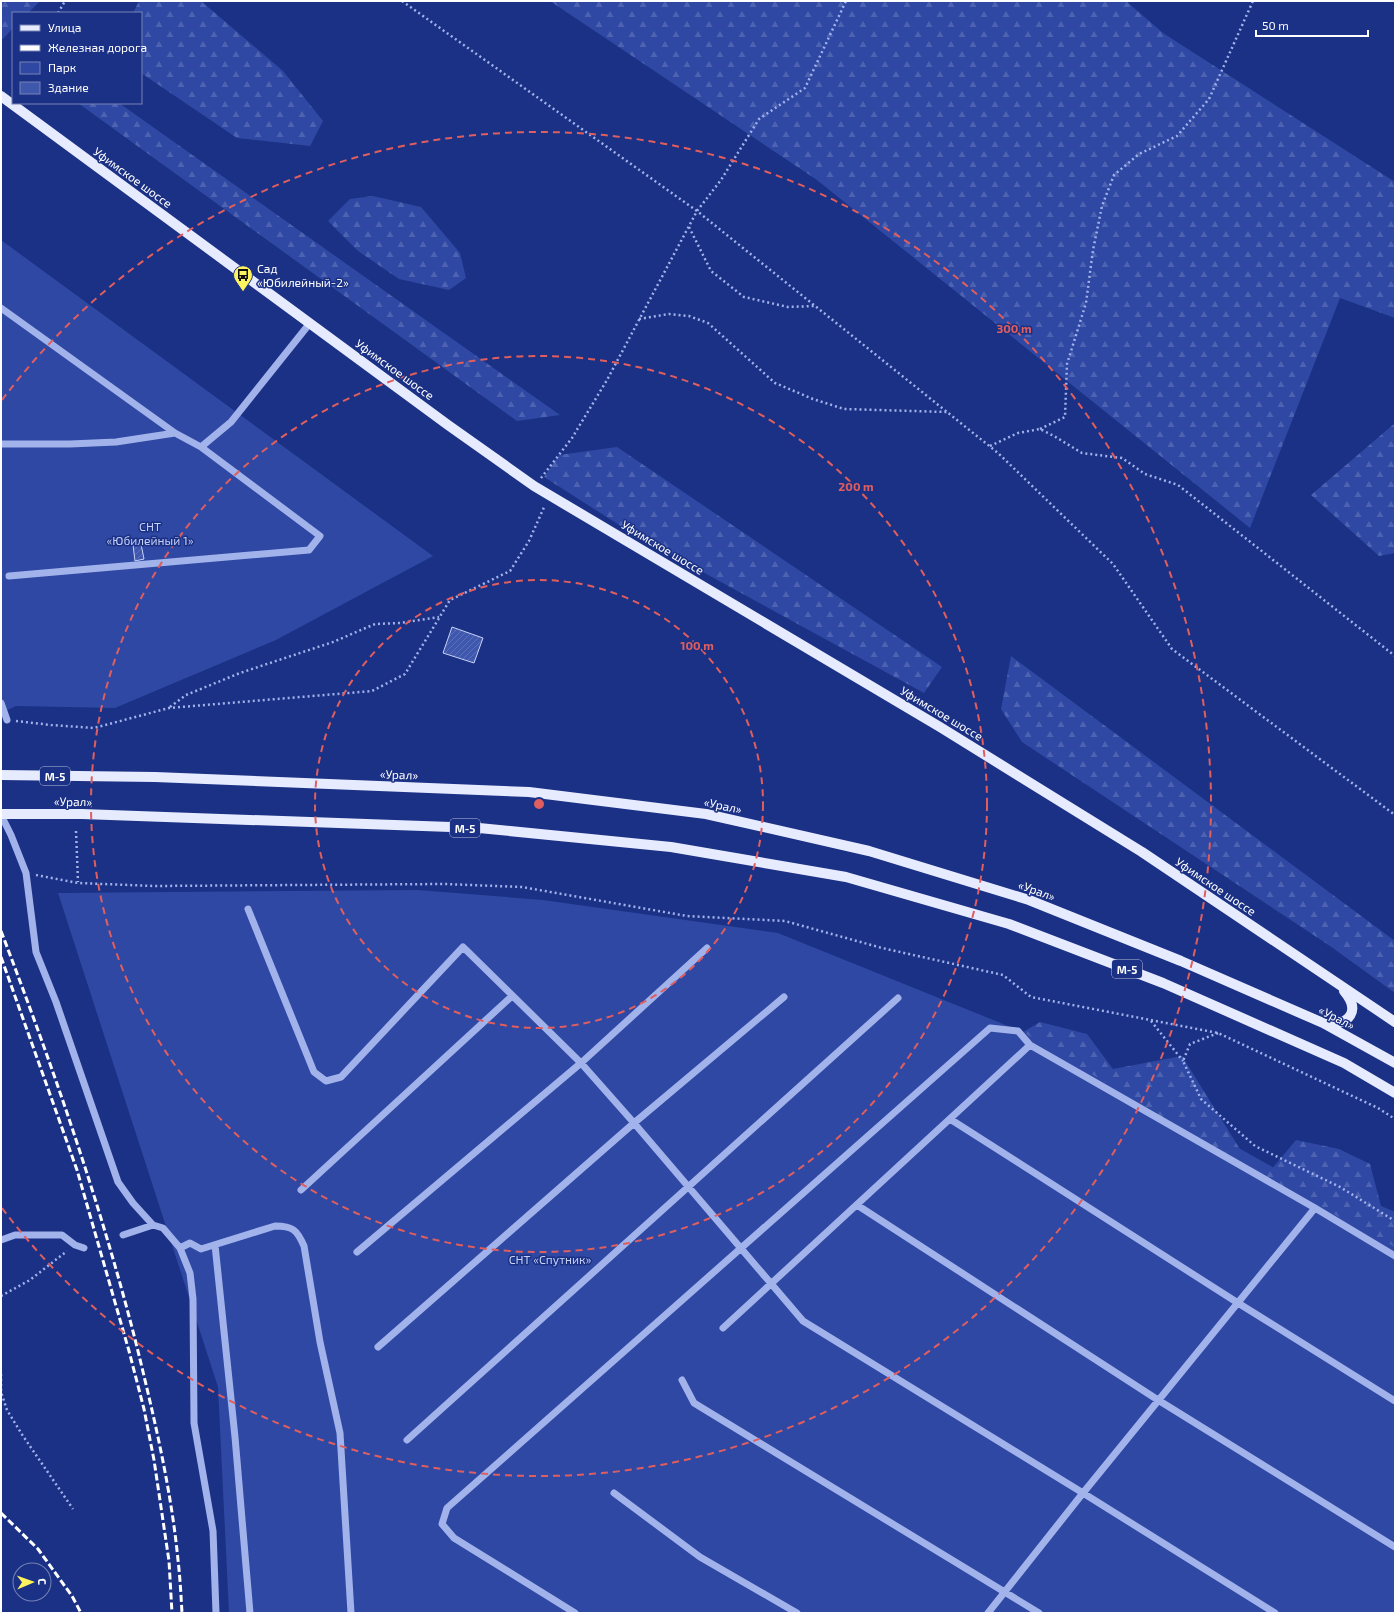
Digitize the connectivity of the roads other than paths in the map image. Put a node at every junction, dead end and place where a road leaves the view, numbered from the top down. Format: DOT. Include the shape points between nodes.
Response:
graph roads {
  1 [pos="1,96"];
  2 [pos="1,308"];
  3 [pos="310,323"];
  4 [pos="175,434"];
  5 [pos="1,444"];
  6 [pos="202,447"];
  7 [pos="9,576"];
  8 [pos="1,703"];
  9 [pos="7,720"];
  10 [pos="1,775"];
  11 [pos="1,815"];
  12 [pos="248,909"];
  13 [pos="707,948"];
  14 [pos="1338,983"];
  15 [pos="512,996"];
  16 [pos="784,997"];
  17 [pos="898,998"];
  18 [pos="1395,1022"];
  19 [pos="1323,1024"];
  20 [pos="1030,1045"];
  21 [pos="581,1063"];
  22 [pos="1395,1064"];
  23 [pos="1395,1093"];
  24 [pos="950,1118"];
  25 [pos="634,1122"];
  26 [pos="689,1186"];
  27 [pos="301,1190"];
  28 [pos="857,1205"];
  29 [pos="1315,1208"];
  30 [pos="153,1225"];
  31 [pos="124,1235"];
  32 [pos="1,1240"];
  33 [pos="215,1245"];
  34 [pos="740,1247"];
  35 [pos="84,1248"];
  36 [pos="180,1248"];
  37 [pos="357,1252"];
  38 [pos="1395,1256"];
  39 [pos="772,1284"];
  40 [pos="1238,1303"];
  41 [pos="723,1328"];
  42 [pos="378,1346"];
  43 [pos="682,1380"];
  44 [pos="1158,1400"];
  45 [pos="1395,1401"];
  46 [pos="407,1440"];
  47 [pos="614,1493"];
  48 [pos="1083,1493"];
  49 [pos="1395,1547"];
  50 [pos="1005,1592"];
  51 [pos="216,1613"];
  52 [pos="250,1613"];
  53 [pos="351,1613"];
  54 [pos="575,1613"];
  55 [pos="797,1613"];
  56 [pos="988,1613"];
  57 [pos="1039,1613"];
  58 [pos="1275,1613"];
  1 -- 3 [label="main road, Уфимское шоссе"];
  2 -- 4 [label="lane"];
  3 -- 6 [label="lane" via="231,422"];
  3 -- 14 [label="main road, Уфимское шоссе" via="534,486 940,727 1142,852"];
  4 -- 5 [label="lane" via="116,442"];
  4 -- 6 [label="lane"];
  6 -- 7 [label="lane" via="320,536 309,550"];
  8 -- 9 [label="lane"];
  10 -- 19 [label="main road, «Урал» / М-5" via="529,792 706,814 869,851 1029,900 1181,961"];
  11 -- 23 [label="main road, «Урал» / М-5" via="82,814 478,828 670,847 846,877 1009,924 1163,983 1344,1063"];
  11 -- 30 [label="lane" via="26,873 36,952 56,1002 118,1182"];
  12 -- 15 [label="lane" via="314,1072 326,1082 341,1077 463,947"];
  13 -- 21 [label="lane"];
  14 -- 18 [label="main road, Уфимское шоссе"];
  14 -- 19 [label="main road" via="1351,1000 1353,1009 1350,1017 1344,1022"];
  15 -- 21 [label="lane"];
  15 -- 27 [label="lane"];
  16 -- 25 [label="lane"];
  17 -- 26 [label="lane"];
  19 -- 22 [label="main road, «Урал» / М-5"];
  20 -- 24 [label="lane"];
  20 -- 29 [label="lane"];
  20 -- 34 [label="lane" via="1018,1031 990,1028"];
  21 -- 25 [label="lane"];
  21 -- 37 [label="lane"];
  24 -- 28 [label="lane"];
  24 -- 40 [label="lane"];
  25 -- 26 [label="lane"];
  25 -- 42 [label="lane"];
  26 -- 34 [label="lane"];
  26 -- 46 [label="lane"];
  28 -- 39 [label="lane"];
  28 -- 44 [label="lane"];
  29 -- 38 [label="lane"];
  29 -- 40 [label="lane"];
  30 -- 31 [label="lane"];
  30 -- 36 [label="lane" via="163,1228"];
  32 -- 35 [label="lane" via="15,1235 62,1235"];
  33 -- 36 [label="lane" via="201,1249 190,1243"];
  33 -- 52 [label="lane"];
  33 -- 53 [label="lane" via="275,1226 286,1226 298,1232 304,1246 320,1342 340,1433"];
  34 -- 39 [label="lane"];
  34 -- 54 [label="lane" via="447,1508 442,1524 454,1538"];
  36 -- 51 [label="lane" via="190,1273 193,1299 194,1423 213,1531"];
  39 -- 41 [label="lane"];
  39 -- 48 [label="lane" via="803,1321"];
  40 -- 44 [label="lane"];
  40 -- 45 [label="lane"];
  43 -- 50 [label="lane" via="694,1403"];
  44 -- 48 [label="lane"];
  44 -- 49 [label="lane"];
  47 -- 55 [label="lane" via="700,1557"];
  48 -- 50 [label="lane"];
  48 -- 58 [label="lane"];
  50 -- 56 [label="lane"];
  50 -- 57 [label="lane"];
}
